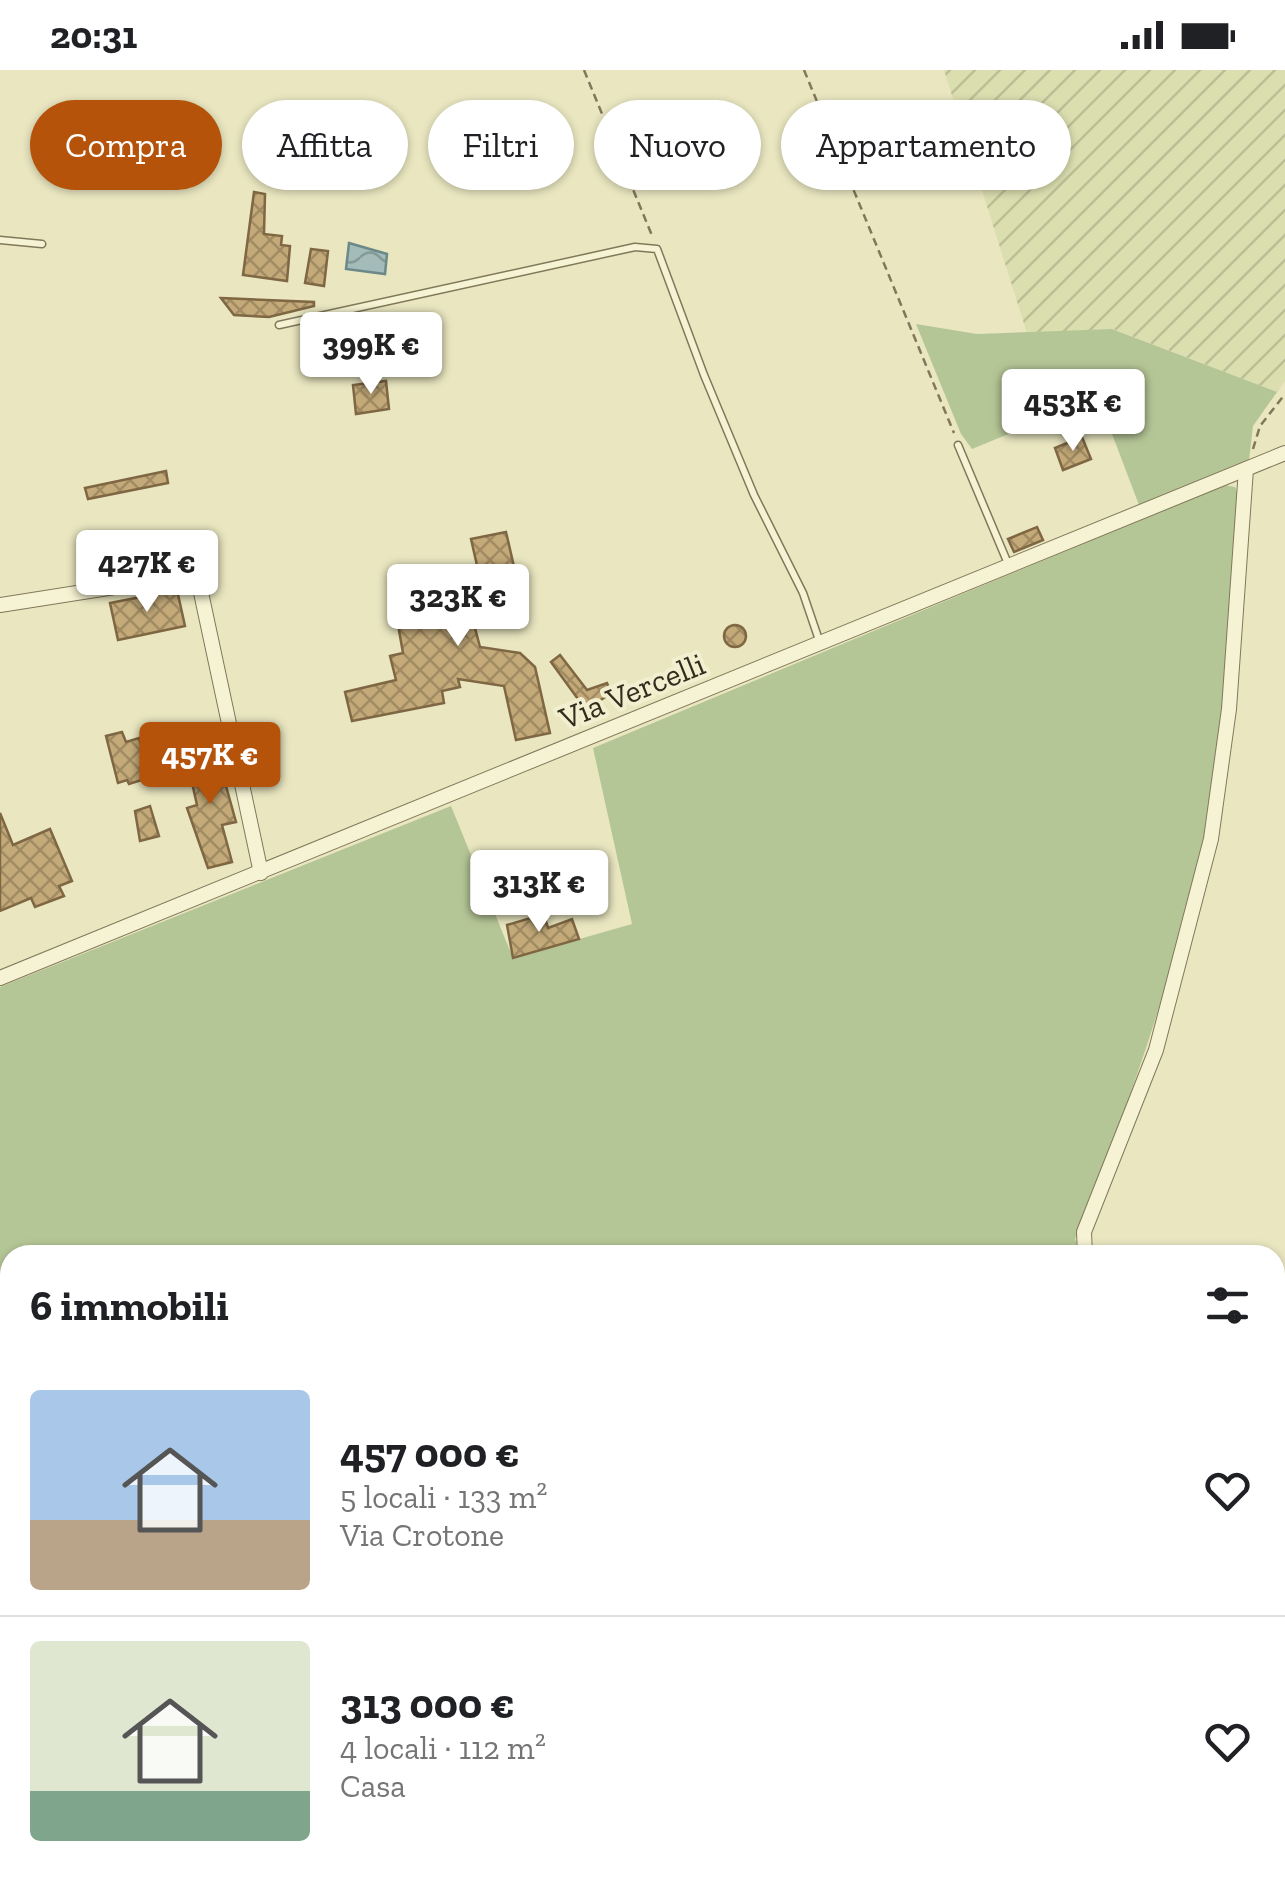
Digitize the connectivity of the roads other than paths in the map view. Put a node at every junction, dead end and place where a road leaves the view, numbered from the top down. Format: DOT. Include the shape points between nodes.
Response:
graph roads {
  1 [pos="0,240"];
  2 [pos="42,244"];
  3 [pos="279,325"];
  4 [pos="958,445"];
  5 [pos="1285,453"];
  6 [pos="1251,467"];
  7 [pos="1010,567"];
  8 [pos="0,605"];
  9 [pos="820,644"];
  10 [pos="260,873"];
  11 [pos="0,978"];
  12 [pos="1085,1245"];
  1 -- 2 [label="lane"];
  3 -- 9 [label="lane" via="635,247 656,249"];
  4 -- 7 [label="lane"];
  5 -- 6 [label="street, Via Vercelli"];
  6 -- 7 [label="street, Via Vercelli"];
  6 -- 12 [label="street" via="1210,838 1156,1050 1084,1232"];
  7 -- 9 [label="street, Via Vercelli"];
  8 -- 10 [label="street" via="197,574"];
  9 -- 10 [label="street, Via Vercelli"];
  10 -- 11 [label="street, Via Vercelli"];
}
